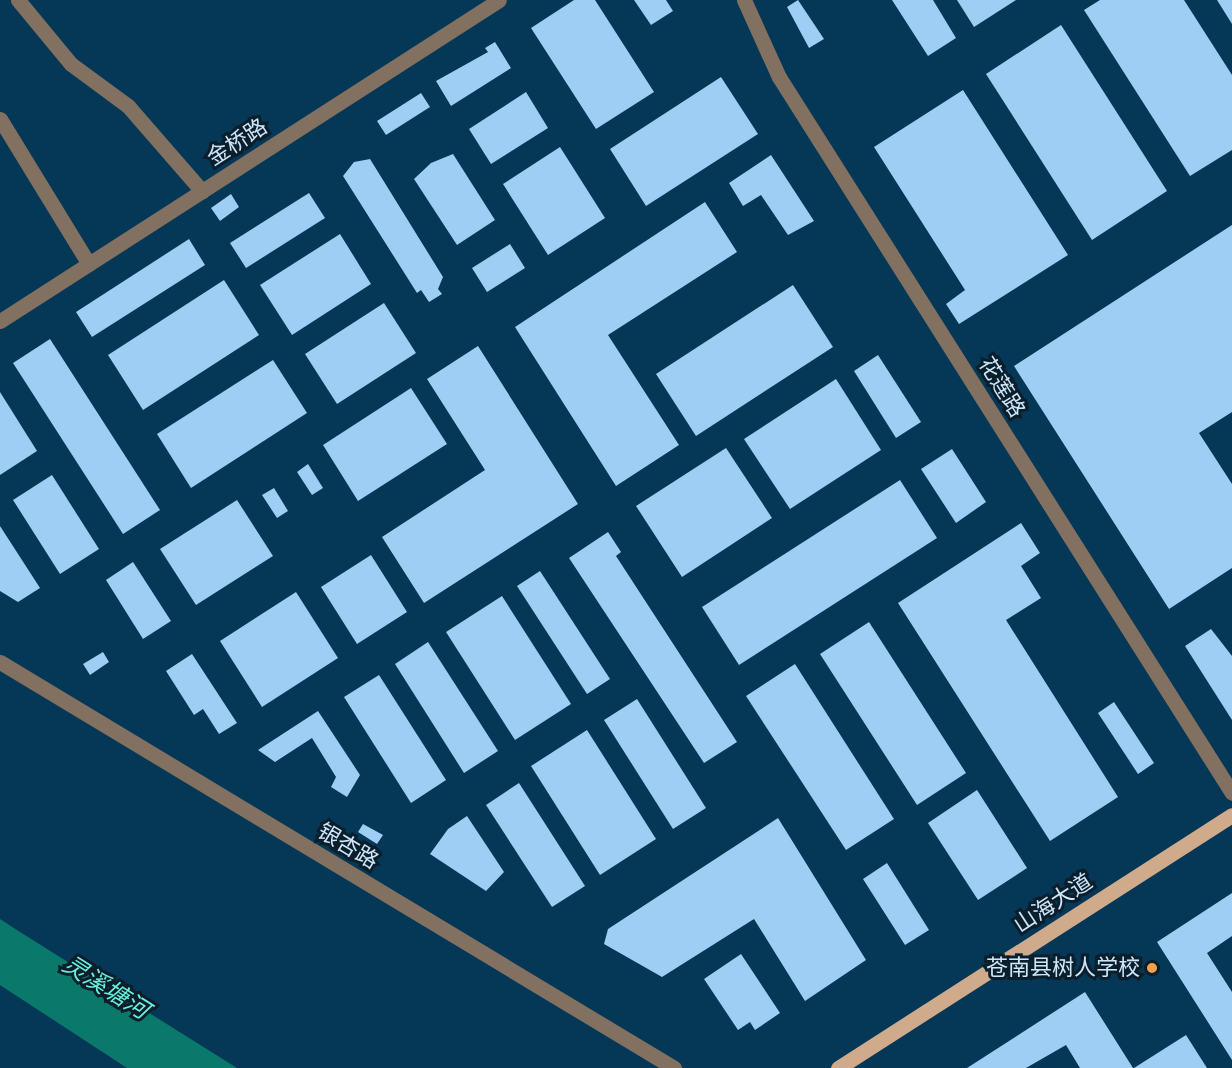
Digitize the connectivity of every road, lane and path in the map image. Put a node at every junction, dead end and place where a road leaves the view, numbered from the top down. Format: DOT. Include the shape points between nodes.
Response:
graph roads {
  1 [pos="18,0"];
  2 [pos="499,0"];
  3 [pos="744,0"];
  4 [pos="0,119"];
  5 [pos="202,191"];
  6 [pos="89,264"];
  7 [pos="0,321"];
  8 [pos="0,662"];
  9 [pos="1232,793"];
  10 [pos="1232,815"];
  11 [pos="674,1068"];
  12 [pos="838,1068"];
  1 -- 5 [label="street" via="71,64 128,106"];
  2 -- 5 [label="street, 金桥路"];
  3 -- 9 [label="street, 花莲路" via="779,77"];
  4 -- 6 [label="street"];
  5 -- 6 [label="street, 金桥路"];
  6 -- 7 [label="street, 金桥路"];
  8 -- 11 [label="street, 银杏路"];
  10 -- 12 [label="main road, 山海大道"];
}
